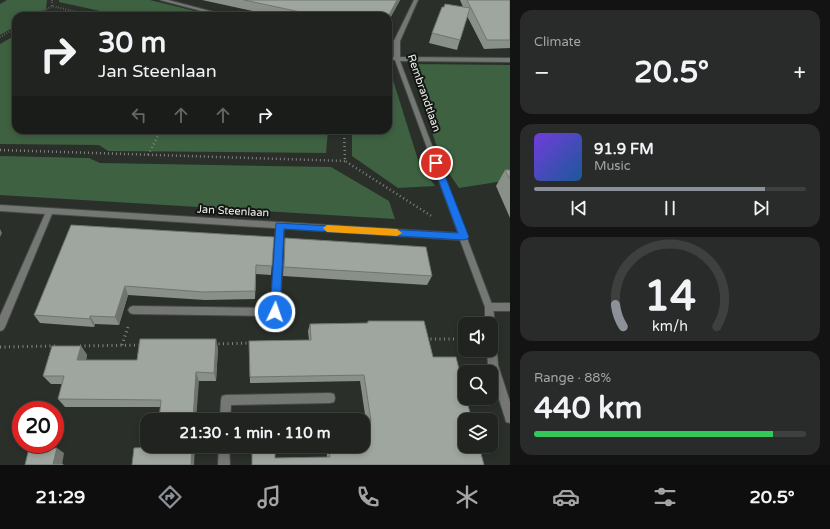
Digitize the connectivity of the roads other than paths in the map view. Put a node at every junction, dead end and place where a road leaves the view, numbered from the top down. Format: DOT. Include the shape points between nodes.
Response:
graph roads {
  1 [pos="162,0"];
  2 [pos="416,0"];
  3 [pos="210,12"];
  4 [pos="392,58"];
  5 [pos="397,59"];
  6 [pos="510,60"];
  7 [pos="0,208"];
  8 [pos="50,211"];
  9 [pos="280,225"];
  10 [pos="464,237"];
  11 [pos="489,306"];
  12 [pos="510,307"];
  13 [pos="133,310"];
  14 [pos="490,317"];
  15 [pos="0,326"];
  16 [pos="492,357"];
  17 [pos="330,398"];
  18 [pos="225,413"];
  19 [pos="510,418"];
  20 [pos="224,453"];
  21 [pos="224,465"];
  1 -- 3 [label="street"];
  2 -- 5 [label="street, Rembrandtlaan" via="398,41"];
  4 -- 5 [label="street"];
  5 -- 6 [label="street"];
  5 -- 10 [label="street, Rembrandtlaan"];
  7 -- 8 [label="street, Jan Steenlaan"];
  8 -- 9 [label="street, Jan Steenlaan"];
  8 -- 15 [label="street"];
  9 -- 10 [label="street, Jan Steenlaan"];
  9 -- 13 [label="street" via="275,312"];
  10 -- 11 [label="street, Rembrandtlaan"];
  11 -- 12 [label="street"];
  11 -- 14 [label="street, Rembrandtlaan"];
  16 -- 19 [label="street"];
  17 -- 18 [label="street" via="226,400"];
  20 -- 21 [label="street"];
}
